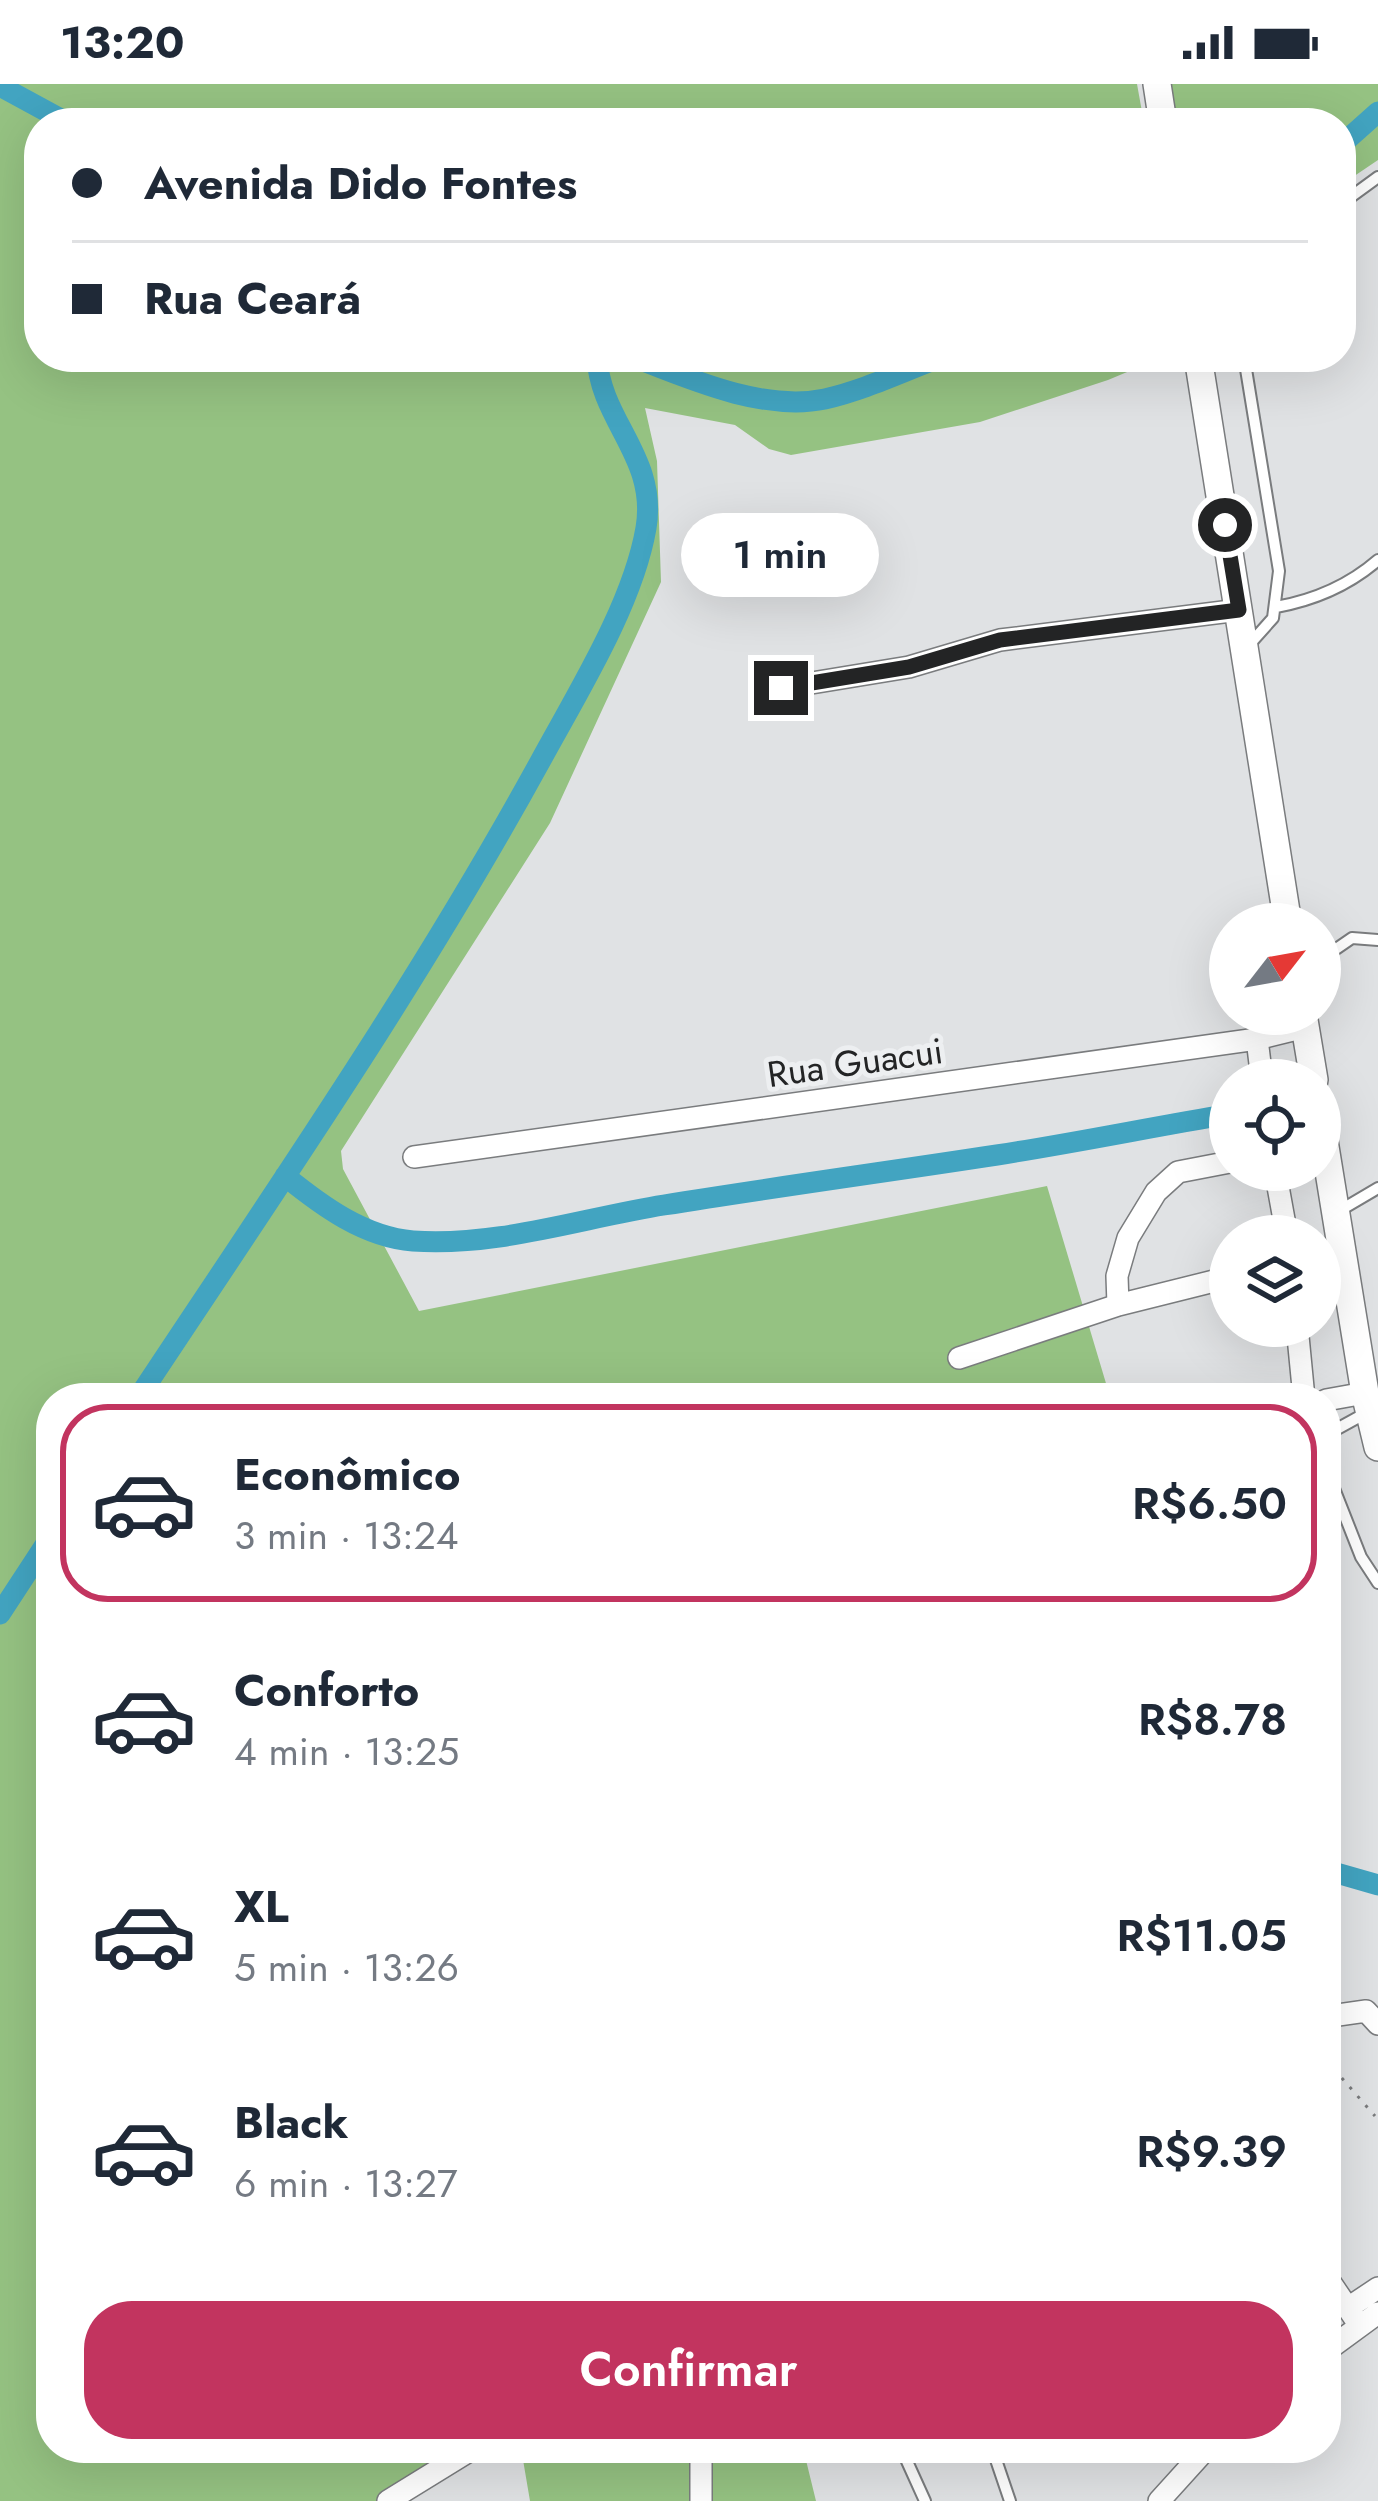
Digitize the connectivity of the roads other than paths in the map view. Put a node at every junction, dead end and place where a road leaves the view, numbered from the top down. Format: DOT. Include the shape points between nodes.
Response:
graph roads {
  1 [pos="1200,372"];
  2 [pos="1247,372"];
  3 [pos="1378,560"];
  4 [pos="1276,607"];
  5 [pos="1239,610"];
  6 [pos="1245,648"];
  7 [pos="781,688"];
  8 [pos="1285,903"];
  9 [pos="1378,940"];
  10 [pos="1341,946"];
  11 [pos="1267,1035"];
  12 [pos="1257,1039"];
  13 [pos="1259,1059"];
  14 [pos="414,1157"];
  15 [pos="1209,1166"];
  16 [pos="1378,1188"];
  17 [pos="1332,1191"];
  18 [pos="1336,1213"];
  19 [pos="1209,1282"];
  20 [pos="1118,1305"];
  21 [pos="1368,1345"];
  22 [pos="1300,1347"];
  23 [pos="959,1358"];
  24 [pos="1303,1383"];
  25 [pos="1341,1401"];
  26 [pos="1367,1402"];
  27 [pos="1341,1423"];
  28 [pos="1378,1447"];
  29 [pos="1341,1507"];
  30 [pos="1378,1583"];
  31 [pos="1341,2016"];
  32 [pos="1378,2024"];
  33 [pos="1378,2288"];
  34 [pos="1341,2293"];
  35 [pos="1362,2316"];
  36 [pos="441,2463"];
  37 [pos="701,2463"];
  38 [pos="908,2463"];
  39 [pos="997,2463"];
  40 [pos="1193,2463"];
  41 [pos="388,2501"];
  42 [pos="701,2501"];
  43 [pos="925,2501"];
  44 [pos="1010,2501"];
  45 [pos="1159,2501"];
  1 -- 5 [label="street"];
  2 -- 4 [label="lane" via="1280,571"];
  3 -- 4 [label="lane" via="1306,602"];
  4 -- 6 [label="lane"];
  5 -- 6 [label="street"];
  5 -- 7 [label="street" via="1000,640 909,667"];
  6 -- 8 [label="street"];
  9 -- 10 [label="lane"];
  11 -- 12 [label="street, Rua Guacui"];
  12 -- 13 [label="street"];
  12 -- 14 [label="street, Rua Guacui"];
  15 -- 20 [label="street" via="1178,1172 1156,1192 1128,1238"];
  16 -- 18 [label="lane"];
  17 -- 18 [label="street"];
  18 -- 21 [label="street"];
  19 -- 20 [label="street"];
  20 -- 23 [label="street"];
  21 -- 26 [label="street"];
  22 -- 24 [label="street"];
  25 -- 26 [label="street"];
  26 -- 27 [label="lane"];
  26 -- 28 [label="street"];
  29 -- 30 [label="lane"];
  31 -- 32 [label="street" via="1366,2011"];
  33 -- 35 [label="street"];
  34 -- 35 [label="street"];
  36 -- 41 [label="street"];
  37 -- 42 [label="street"];
  38 -- 43 [label="lane"];
  39 -- 44 [label="lane"];
  40 -- 45 [label="street"];
}
